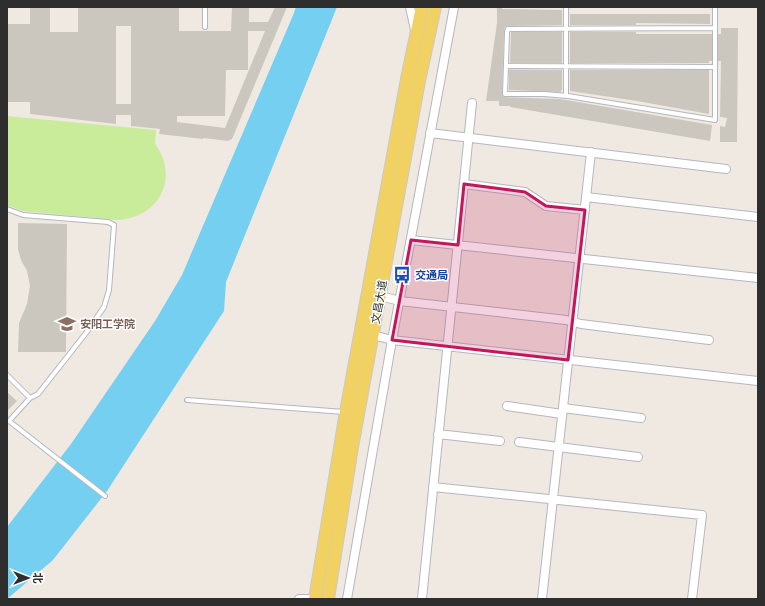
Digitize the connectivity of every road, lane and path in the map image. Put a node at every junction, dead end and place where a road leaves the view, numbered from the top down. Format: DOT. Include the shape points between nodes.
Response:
graph roads {
  1 [pos="205,7"];
  2 [pos="410,7"];
  3 [pos="422,7"];
  4 [pos="435,7"];
  5 [pos="454,7"];
  6 [pos="566,7"];
  7 [pos="715,7"];
  8 [pos="205,27"];
  9 [pos="715,28"];
  10 [pos="566,29"];
  11 [pos="416,33"];
  12 [pos="506,66"];
  13 [pos="566,66"];
  14 [pos="715,67"];
  15 [pos="566,96"];
  16 [pos="472,103"];
  17 [pos="430,133"];
  18 [pos="469,138"];
  19 [pos="591,152"];
  20 [pos="726,169"];
  21 [pos="464,184"];
  22 [pos="586,197"];
  23 [pos="7,209"];
  24 [pos="585,210"];
  25 [pos="758,217"];
  26 [pos="411,240"];
  27 [pos="458,245"];
  28 [pos="579,258"];
  29 [pos="758,278"];
  30 [pos="380,296"];
  31 [pos="400,301"];
  32 [pos="451,307"];
  33 [pos="572,322"];
  34 [pos="373,335"];
  35 [pos="392,340"];
  36 [pos="709,340"];
  37 [pos="447,346"];
  38 [pos="568,360"];
  39 [pos="7,374"];
  40 [pos="758,381"];
  41 [pos="30,398"];
  42 [pos="187,400"];
  43 [pos="507,406"];
  44 [pos="562,411"];
  45 [pos="346,412"];
  46 [pos="641,418"];
  47 [pos="438,434"];
  48 [pos="500,441"];
  49 [pos="519,442"];
  50 [pos="558,447"];
  51 [pos="638,457"];
  52 [pos="433,487"];
  53 [pos="103,495"];
  54 [pos="553,500"];
  55 [pos="299,599"];
  56 [pos="315,599"];
  57 [pos="328,599"];
  58 [pos="348,599"];
  59 [pos="422,599"];
  60 [pos="542,599"];
  61 [pos="692,599"];
  1 -- 8 [label="lane"];
  2 -- 11 [label="street"];
  3 -- 11 [label="main road, 文昌大道"];
  4 -- 30 [label="main road, 文昌大道"];
  5 -- 17 [label="street"];
  6 -- 10 [label="lane"];
  7 -- 9 [label="lane"];
  9 -- 10 [label="lane"];
  9 -- 14 [label="lane"];
  10 -- 12 [label="lane" via="508,29"];
  10 -- 13 [label="lane"];
  11 -- 45 [label="main road, 文昌大道"];
  12 -- 13 [label="lane"];
  12 -- 15 [label="lane" via="505,94"];
  13 -- 14 [label="lane"];
  13 -- 15 [label="lane"];
  14 -- 15 [label="lane" via="715,120"];
  16 -- 18 [label="street"];
  17 -- 18 [label="street"];
  17 -- 26 [label="street"];
  18 -- 19 [label="street"];
  18 -- 21 [label="street"];
  19 -- 20 [label="street"];
  19 -- 22 [label="street"];
  21 -- 24 [label="street" via="525,192 546,206"];
  21 -- 27 [label="street"];
  22 -- 24 [label="street"];
  22 -- 25 [label="street"];
  23 -- 41 [label="lane" via="23,215 108,222 114,225 109,290 104,307 38,394"];
  24 -- 28 [label="street"];
  26 -- 27 [label="street"];
  26 -- 31 [label="street"];
  27 -- 28 [label="street"];
  27 -- 32 [label="street"];
  28 -- 29 [label="street"];
  28 -- 33 [label="street"];
  30 -- 31 [label="street"];
  30 -- 34 [label="main road, 文昌大道"];
  31 -- 32 [label="street"];
  31 -- 35 [label="street"];
  32 -- 33 [label="street"];
  32 -- 37 [label="street"];
  33 -- 36 [label="street"];
  33 -- 38 [label="street"];
  34 -- 35 [label="street"];
  34 -- 57 [label="main road, 文昌大道"];
  35 -- 37 [label="street"];
  35 -- 58 [label="street"];
  37 -- 38 [label="street"];
  37 -- 47 [label="street"];
  38 -- 40 [label="street"];
  38 -- 44 [label="street"];
  39 -- 41 [label="lane"];
  41 -- 53 [label="lane" via="9,421"];
  42 -- 45 [label="lane"];
  43 -- 44 [label="street"];
  44 -- 46 [label="street"];
  44 -- 50 [label="street"];
  45 -- 56 [label="main road, 文昌大道"];
  47 -- 48 [label="street"];
  47 -- 52 [label="street"];
  49 -- 50 [label="street"];
  50 -- 51 [label="street"];
  50 -- 54 [label="street"];
  52 -- 54 [label="street"];
  52 -- 59 [label="street"];
  54 -- 60 [label="street"];
  54 -- 61 [label="street" via="702,515"];
  55 -- 56 [label="street"];
}
